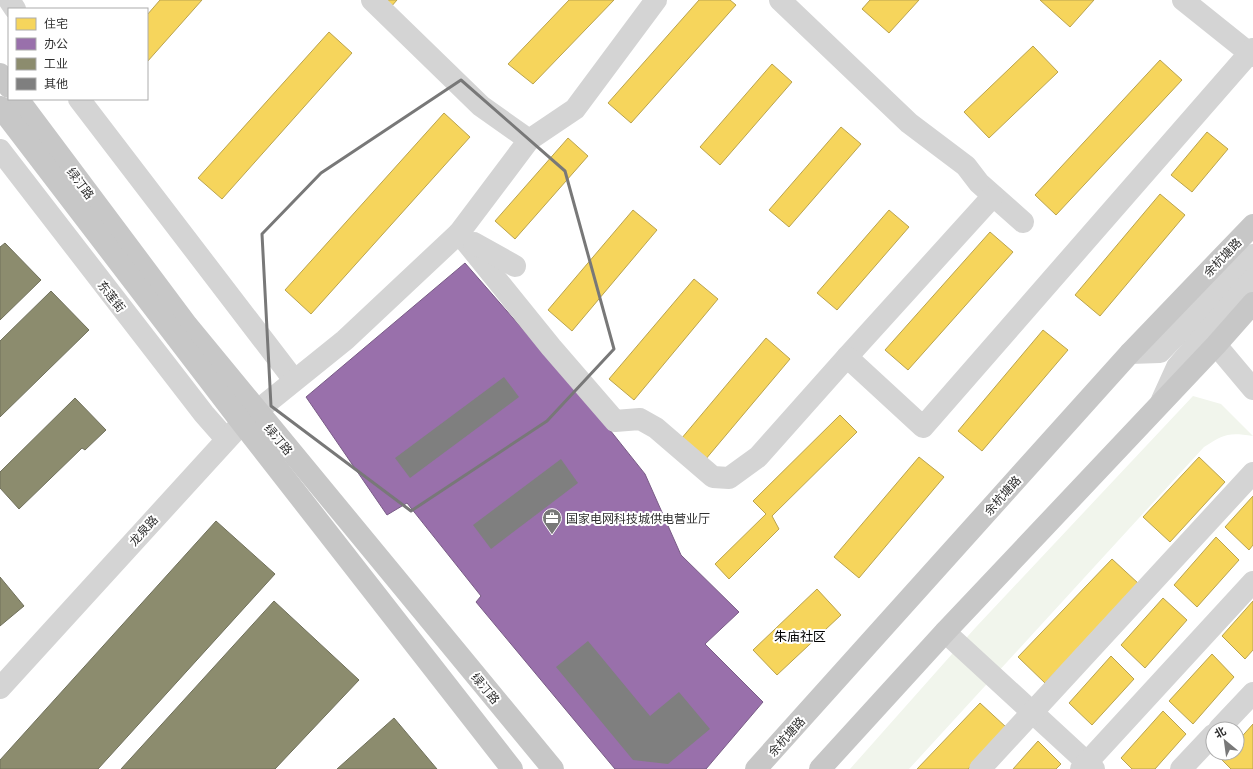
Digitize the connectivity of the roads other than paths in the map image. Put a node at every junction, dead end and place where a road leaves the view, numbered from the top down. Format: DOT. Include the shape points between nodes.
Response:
graph roads {
  1 [pos="372,0"];
  2 [pos="656,0"];
  3 [pos="780,0"];
  4 [pos="1183,0"];
  5 [pos="1252,53"];
  6 [pos="0,74"];
  7 [pos="8,85"];
  8 [pos="80,100"];
  9 [pos="6,109"];
  10 [pos="529,140"];
  11 [pos="0,150"];
  12 [pos="994,196"];
  13 [pos="1023,222"];
  14 [pos="1253,225"];
  15 [pos="459,233"];
  16 [pos="1253,255"];
  17 [pos="515,266"];
  18 [pos="1253,279"];
  19 [pos="1253,303"];
  20 [pos="1216,345"];
  21 [pos="1130,353"];
  22 [pos="847,357"];
  23 [pos="294,380"];
  24 [pos="1253,389"];
  25 [pos="1159,405"];
  26 [pos="248,416"];
  27 [pos="226,439"];
  28 [pos="1253,473"];
  29 [pos="1253,582"];
  30 [pos="945,632"];
  31 [pos="0,688"];
  32 [pos="1253,693"];
  33 [pos="1031,713"];
  34 [pos="1227,721"];
  35 [pos="1205,744"];
  36 [pos="1088,767"];
  37 [pos="512,769"];
  38 [pos="552,769"];
  39 [pos="756,769"];
  40 [pos="820,769"];
  41 [pos="980,769"];
  42 [pos="1181,769"];
  1 -- 10 [label="street" via="481,106"];
  2 -- 10 [label="street, 龙泉路" via="575,109"];
  3 -- 12 [label="street" via="910,123 966,166 979,183"];
  4 -- 5 [label="street"];
  5 -- 22 [label="street" via="923,426"];
  6 -- 7 [label="main road"];
  8 -- 23 [label="street"];
  9 -- 26 [label="main road, 绿汀路" via="187,325"];
  10 -- 15 [label="street, 龙泉路"];
  11 -- 27 [label="street, 东莲街"];
  12 -- 13 [label="street"];
  12 -- 22 [label="street"];
  14 -- 21 [label="main road, 余杭塘路"];
  15 -- 17 [label="street" via="487,252"];
  15 -- 22 [label="street" via="551,347 615,420 640,419 656,428 713,477 729,478 758,457"];
  15 -- 23 [label="street, 龙泉路" via="345,340"];
  16 -- 21 [label="street" via="1160,352"];
  18 -- 25 [label="street" via="1177,367"];
  19 -- 20 [label="main road"];
  20 -- 24 [label="street"];
  20 -- 25 [label="main road"];
  21 -- 39 [label="main road, 余杭塘路"];
  23 -- 26 [label="street, 龙泉路"];
  25 -- 30 [label="main road"];
  26 -- 27 [label="street, 龙泉路"];
  26 -- 37 [label="main road, 绿汀路"];
  26 -- 38 [label="main road, 绿汀路"];
  27 -- 31 [label="street, 龙泉路"];
  28 -- 33 [label="street"];
  29 -- 36 [label="street"];
  30 -- 33 [label="street"];
  30 -- 40 [label="main road"];
  32 -- 34 [label="street"];
  33 -- 36 [label="street"];
  33 -- 41 [label="street"];
  35 -- 42 [label="street"];
}
